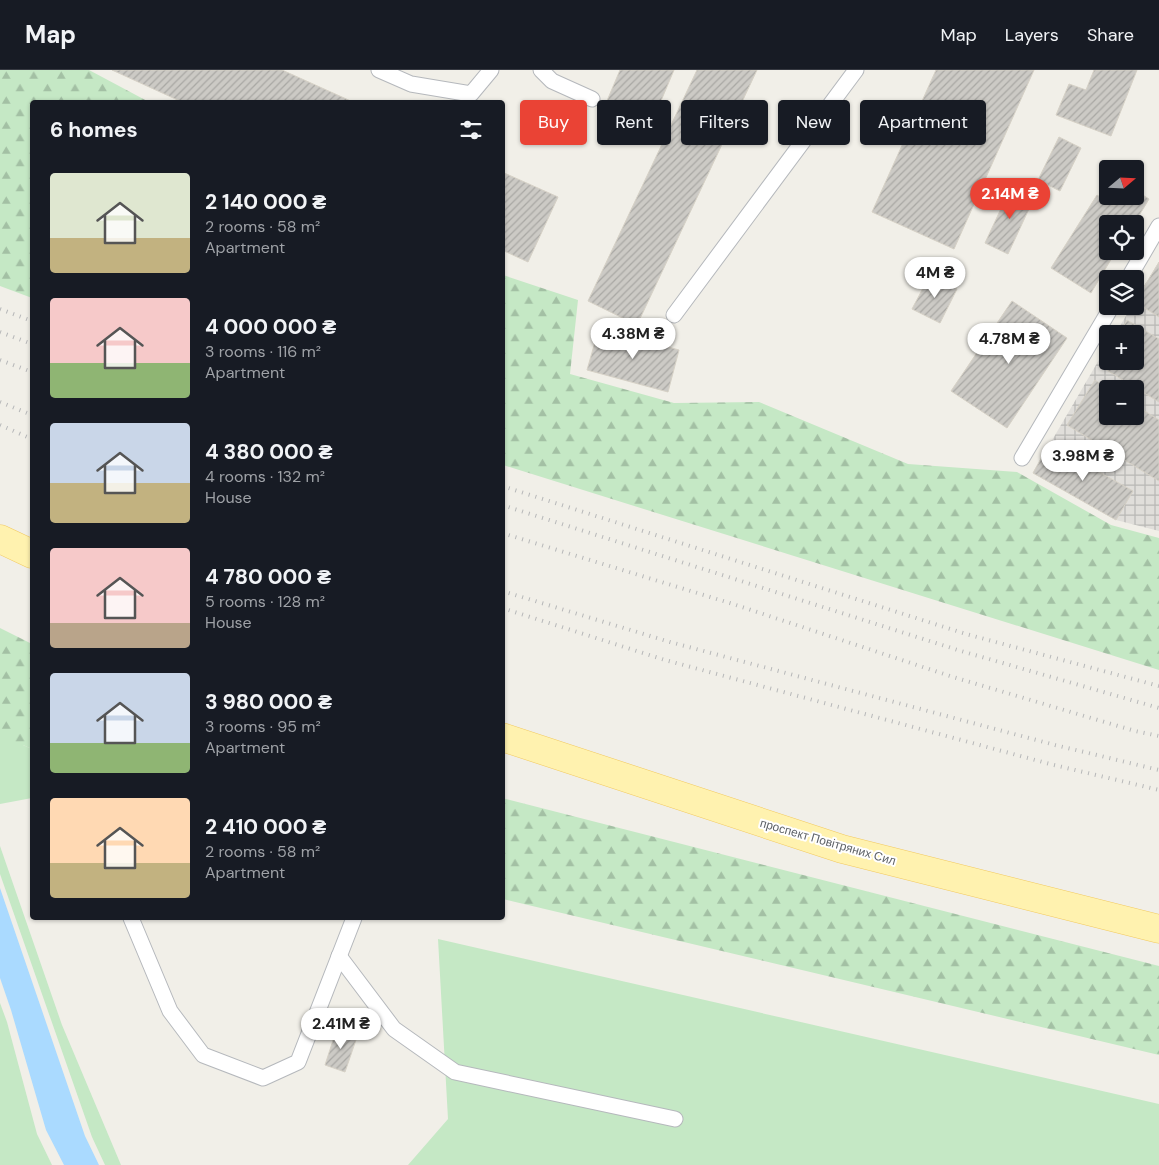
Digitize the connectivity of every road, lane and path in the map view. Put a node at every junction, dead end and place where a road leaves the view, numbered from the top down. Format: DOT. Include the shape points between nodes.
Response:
graph roads {
  1 [pos="379,70"];
  2 [pos="491,70"];
  3 [pos="541,70"];
  4 [pos="856,70"];
  5 [pos="592,99"];
  6 [pos="1159,226"];
  7 [pos="1133,270"];
  8 [pos="674,315"];
  9 [pos="1107,315"];
  10 [pos="1022,458"];
  11 [pos="0,539"];
  12 [pos="30,553"];
  13 [pos="505,738"];
  14 [pos="132,920"];
  15 [pos="353,920"];
  16 [pos="1159,929"];
  17 [pos="339,956"];
  18 [pos="675,1119"];
  1 -- 2 [label="lane" via="411,84 471,94"];
  3 -- 5 [label="lane" via="552,81"];
  4 -- 8 [label="lane"];
  6 -- 7 [label="lane"];
  9 -- 10 [label="lane"];
  11 -- 12 [label="main road"];
  13 -- 16 [label="main road, проспект Повітряних Сил" via="842,849"];
  14 -- 17 [label="lane" via="170,1011 204,1055 263,1078 298,1062"];
  15 -- 17 [label="lane"];
  17 -- 18 [label="lane" via="394,1029 455,1072"];
}
